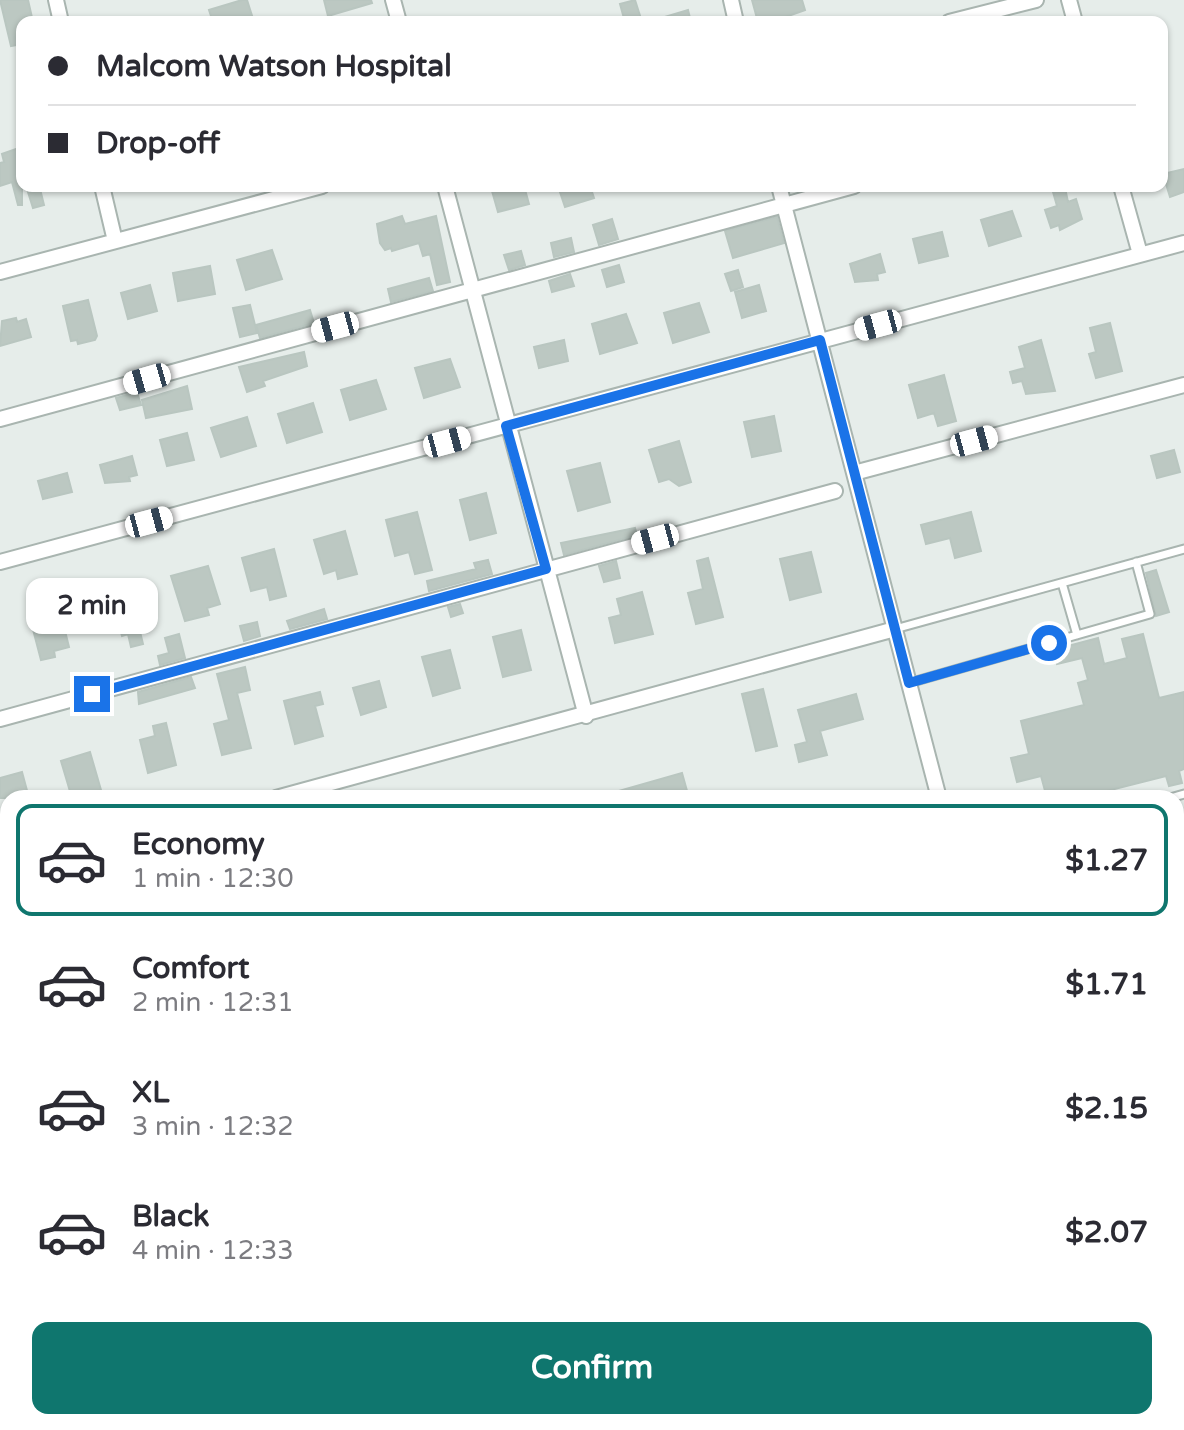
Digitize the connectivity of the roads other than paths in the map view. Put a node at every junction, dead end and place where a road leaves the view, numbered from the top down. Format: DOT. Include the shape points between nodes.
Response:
graph roads {
  1 [pos="1036,0"];
  2 [pos="973,16"];
  3 [pos="103,192"];
  4 [pos="299,192"];
  5 [pos="446,192"];
  6 [pos="781,192"];
  7 [pos="831,192"];
  8 [pos="1123,192"];
  9 [pos="784,204"];
  10 [pos="115,241"];
  11 [pos="1184,243"];
  12 [pos="1140,254"];
  13 [pos="0,272"];
  14 [pos="471,290"];
  15 [pos="820,340"];
  16 [pos="1184,385"];
  17 [pos="0,419"];
  18 [pos="506,426"];
  19 [pos="854,473"];
  20 [pos="835,491"];
  21 [pos="1184,549"];
  22 [pos="0,562"];
  23 [pos="1136,562"];
  24 [pos="546,569"];
  25 [pos="1062,583"];
  26 [pos="895,629"];
  27 [pos="1077,635"];
  28 [pos="909,683"];
  29 [pos="586,716"];
  30 [pos="0,719"];
  31 [pos="306,790"];
  32 [pos="937,790"];
  1 -- 2 [label="street"];
  3 -- 10 [label="street"];
  4 -- 10 [label="street"];
  5 -- 14 [label="street"];
  6 -- 9 [label="street"];
  7 -- 9 [label="street"];
  8 -- 12 [label="street"];
  9 -- 14 [label="street"];
  9 -- 15 [label="street"];
  10 -- 13 [label="street"];
  11 -- 12 [label="street"];
  12 -- 15 [label="street"];
  14 -- 17 [label="street"];
  14 -- 18 [label="street"];
  15 -- 18 [label="street"];
  15 -- 19 [label="street"];
  16 -- 19 [label="street"];
  18 -- 22 [label="street"];
  18 -- 24 [label="street"];
  19 -- 26 [label="street"];
  20 -- 24 [label="street"];
  21 -- 23 [label="lane"];
  23 -- 25 [label="lane"];
  23 -- 27 [label="lane" via="1150,614"];
  24 -- 29 [label="street"];
  24 -- 30 [label="street"];
  25 -- 26 [label="lane"];
  25 -- 27 [label="lane"];
  26 -- 28 [label="street"];
  26 -- 29 [label="street"];
  27 -- 28 [label="lane"];
  28 -- 32 [label="street"];
  29 -- 31 [label="street"];
}
